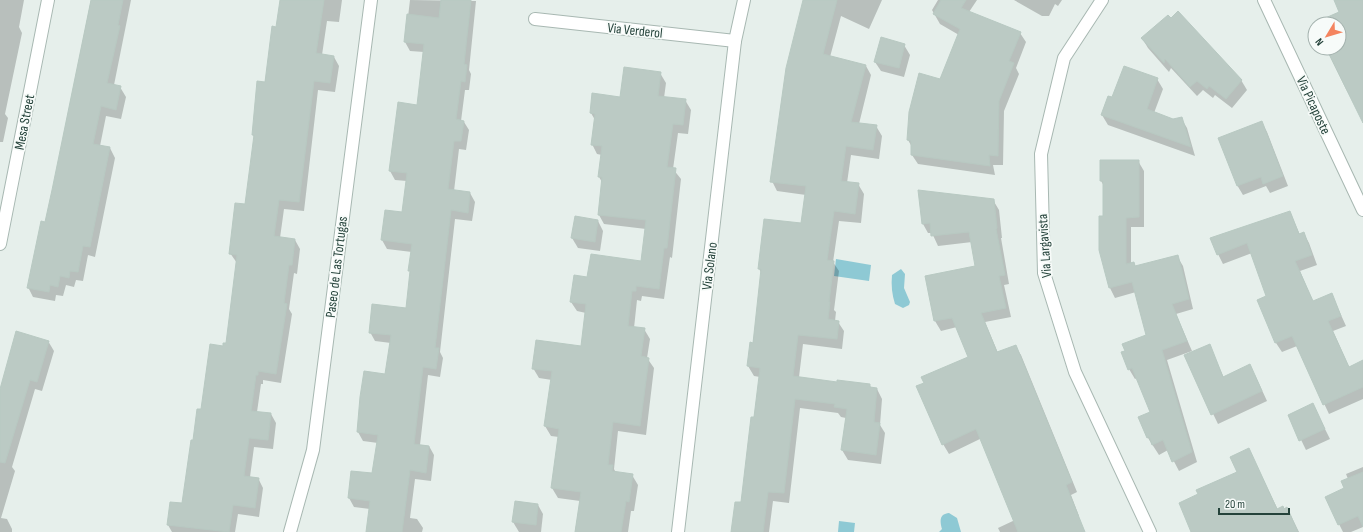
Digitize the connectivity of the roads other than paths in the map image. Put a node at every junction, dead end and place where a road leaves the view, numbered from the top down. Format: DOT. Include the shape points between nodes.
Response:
graph roads {
  1 [pos="48,0"];
  2 [pos="371,0"];
  3 [pos="744,0"];
  4 [pos="1102,0"];
  5 [pos="1264,0"];
  6 [pos="536,19"];
  7 [pos="735,41"];
  8 [pos="1363,210"];
  9 [pos="0,244"];
  10 [pos="290,532"];
  11 [pos="678,532"];
  12 [pos="1150,532"];
  1 -- 9 [label="street, Mesa Street"];
  2 -- 10 [label="street, Paseo de Las Tortugas" via="313,450"];
  3 -- 7 [label="street, Via Solano"];
  4 -- 12 [label="street, Via Largavista" via="1064,58 1040,154 1044,273 1075,372"];
  5 -- 8 [label="street, Via Picaposte"];
  6 -- 7 [label="street, Via Verderol"];
  7 -- 11 [label="street, Via Solano"];
}
